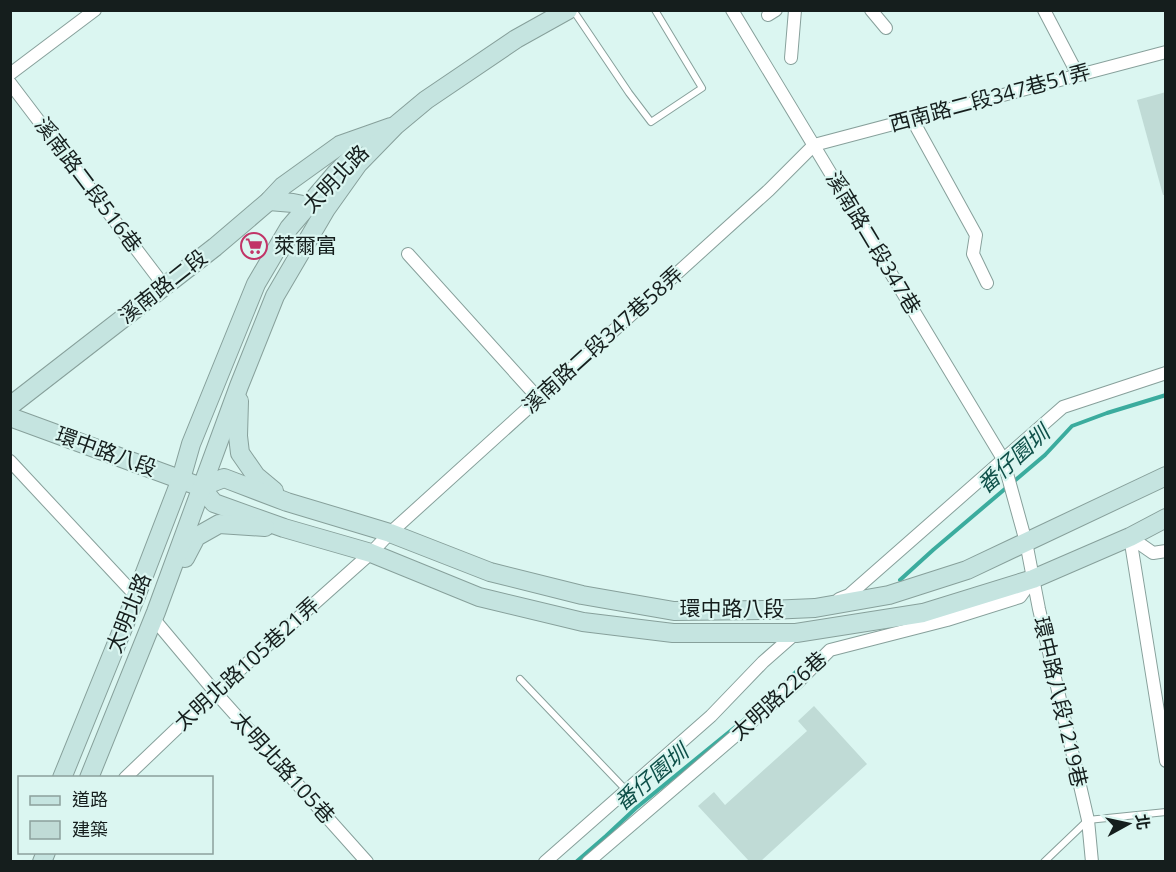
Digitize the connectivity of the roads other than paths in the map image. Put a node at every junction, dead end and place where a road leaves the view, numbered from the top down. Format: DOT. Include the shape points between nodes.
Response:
graph roads {
  1 [pos="95,10"];
  2 [pos="568,10"];
  3 [pos="573,10"];
  4 [pos="655,10"];
  5 [pos="732,10"];
  6 [pos="795,10"];
  7 [pos="871,10"];
  8 [pos="1044,10"];
  9 [pos="886,28"];
  10 [pos="1166,52"];
  11 [pos="790,58"];
  12 [pos="10,74"];
  13 [pos="1078,75"];
  14 [pos="10,83"];
  15 [pos="912,119"];
  16 [pos="396,125"];
  17 [pos="814,145"];
  18 [pos="269,201"];
  19 [pos="317,208"];
  20 [pos="408,254"];
  21 [pos="987,283"];
  22 [pos="165,287"];
  23 [pos="1166,373"];
  24 [pos="239,386"];
  25 [pos="539,399"];
  26 [pos="10,406"];
  27 [pos="10,417"];
  28 [pos="1004,459"];
  29 [pos="10,461"];
  30 [pos="1166,476"];
  31 [pos="181,479"];
  32 [pos="201,487"];
  33 [pos="287,502"];
  34 [pos="1166,518"];
  35 [pos="284,528"];
  36 [pos="390,533"];
  37 [pos="1130,537"];
  38 [pos="1026,542"];
  39 [pos="1166,550"];
  40 [pos="371,553"];
  41 [pos="1033,579"];
  42 [pos="136,596"];
  43 [pos="815,608"];
  44 [pos="154,615"];
  45 [pos="796,633"];
  46 [pos="520,679"];
  47 [pos="215,692"];
  48 [pos="1166,761"];
  49 [pos="62,776"];
  50 [pos="89,776"];
  51 [pos="125,776"];
  52 [pos="627,790"];
  53 [pos="1166,812"];
  54 [pos="1088,820"];
  55 [pos="367,861"];
  56 [pos="545,861"];
  57 [pos="588,861"];
  58 [pos="1044,861"];
  59 [pos="1092,861"];
  1 -- 12 [label="street"];
  2 -- 16 [label="street" via="468,70"];
  3 -- 4 [label="lane" via="651,122 702,87"];
  5 -- 17 [label="street, 溪南路二段347巷"];
  6 -- 11 [label="street"];
  7 -- 9 [label="street"];
  8 -- 13 [label="street"];
  10 -- 13 [label="street, 西南路二段347巷51弄"];
  13 -- 15 [label="street, 西南路二段347巷51弄"];
  14 -- 22 [label="street, 溪南路二段516巷"];
  15 -- 17 [label="street, 西南路二段347巷51弄"];
  15 -- 21 [label="street" via="976,236 973,254"];
  16 -- 18 [label="street, 溪南路二段" via="340,145 283,186"];
  16 -- 19 [label="street, 太明北路" via="358,151 336,173"];
  17 -- 25 [label="street, 溪南路二段347巷58弄" via="770,190"];
  17 -- 28 [label="street, 溪南路二段347巷"];
  18 -- 19 [label="street"];
  18 -- 22 [label="street, 溪南路二段"];
  19 -- 24 [label="street, 太明北路" via="275,296"];
  19 -- 31 [label="street, 太明北路" via="289,228 256,284 191,444"];
  20 -- 25 [label="street"];
  22 -- 26 [label="street, 溪南路二段"];
  23 -- 28 [label="street" via="1063,407"];
  24 -- 32 [label="street, 太明北路"];
  24 -- 33 [label="street, 環中路八段" via="240,453 256,476"];
  25 -- 36 [label="street, 溪南路二段347巷58弄"];
  27 -- 31 [label="street, 環中路八段"];
  28 -- 38 [label="street, 溪南路二段347巷"];
  28 -- 43 [label="street" via="849,595"];
  29 -- 42 [label="street"];
  30 -- 38 [label="street, 環中路八段"];
  31 -- 32 [label="street, 環中路八段"];
  31 -- 42 [label="street, 太明北路"];
  32 -- 33 [label="street, 環中路八段" via="224,478"];
  32 -- 35 [label="street, 環中路八段" via="214,502"];
  32 -- 44 [label="street, 太明北路"];
  33 -- 36 [label="street, 環中路八段"];
  34 -- 37 [label="street, 環中路八段"];
  35 -- 40 [label="street, 環中路八段"];
  35 -- 44 [label="street, 環中路八段" via="219,524 196,537"];
  36 -- 40 [label="street, 溪南路二段347巷58弄"];
  36 -- 43 [label="street, 環中路八段" via="490,572 603,599 674,611"];
  37 -- 39 [label="street" via="1153,553"];
  37 -- 41 [label="street, 環中路八段"];
  37 -- 48 [label="street"];
  38 -- 41 [label="street, 環中路八段1219巷"];
  38 -- 43 [label="street, 環中路八段" via="967,570 889,595"];
  40 -- 45 [label="street, 環中路八段" via="479,597 583,621 673,633"];
  40 -- 47 [label="street, 太明北路105巷21弄"];
  41 -- 45 [label="street, 環中路八段" via="923,613"];
  41 -- 54 [label="street, 環中路八段1219巷"];
  41 -- 57 [label="street, 太明路226巷" via="1020,597 830,650 798,682"];
  42 -- 49 [label="street, 太明北路"];
  44 -- 47 [label="street, 太明北路105巷"];
  44 -- 50 [label="street, 太明北路"];
  45 -- 52 [label="street"];
  46 -- 52 [label="lane"];
  47 -- 51 [label="street, 太明北路105巷21弄"];
  47 -- 55 [label="street, 太明北路105巷"];
  52 -- 56 [label="street"];
  53 -- 54 [label="lane"];
  54 -- 58 [label="lane"];
  54 -- 59 [label="street, 環中路八段1219巷"];
}
